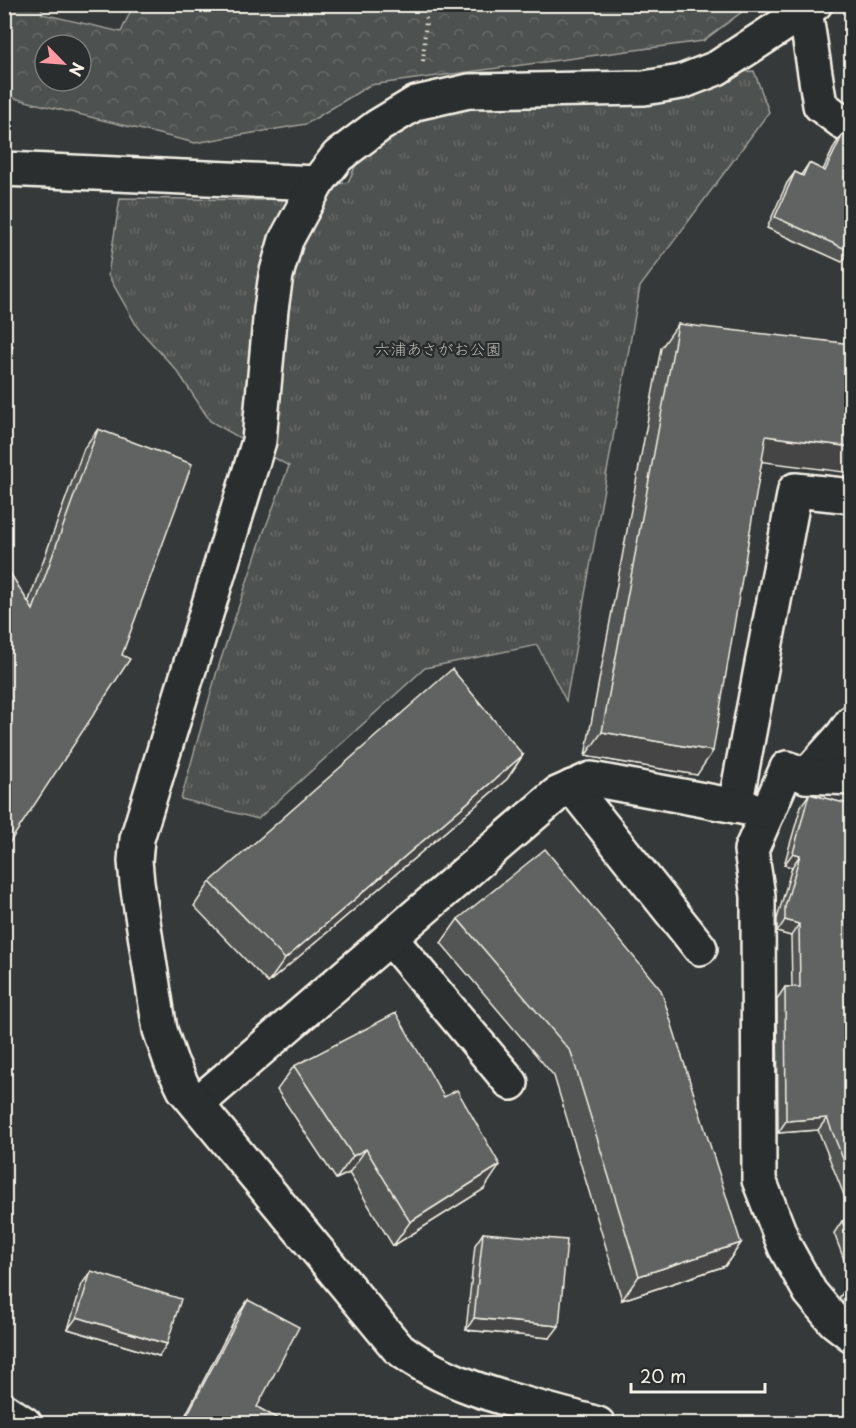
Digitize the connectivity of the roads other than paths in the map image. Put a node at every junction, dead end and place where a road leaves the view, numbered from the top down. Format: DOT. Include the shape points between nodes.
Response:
graph roads {
  1 [pos="810,7"];
  2 [pos="852,129"];
  3 [pos="4,169"];
  4 [pos="317,183"];
  5 [pos="852,496"];
  6 [pos="852,722"];
  7 [pos="806,776"];
  8 [pos="852,778"];
  9 [pos="572,788"];
  10 [pos="735,806"];
  11 [pos="768,812"];
  12 [pos="390,938"];
  13 [pos="700,948"];
  14 [pos="511,1083"];
  15 [pos="197,1104"];
  16 [pos="852,1335"];
  17 [pos="4,1410"];
  18 [pos="25,1424"];
  19 [pos="598,1424"];
  1 -- 2 [label="street" via="820,105"];
  1 -- 4 [label="street" via="717,68 681,82 644,88 469,91 419,103 378,126 338,156"];
  3 -- 4 [label="street"];
  4 -- 15 [label="street" via="286,240 278,266 259,441 137,839 137,883 160,1030 184,1089"];
  5 -- 10 [label="street" via="795,490"];
  6 -- 7 [label="street"];
  7 -- 8 [label="street"];
  7 -- 11 [label="street" via="787,768"];
  9 -- 10 [label="street" via="591,779"];
  9 -- 12 [label="street" via="557,794"];
  9 -- 13 [label="street"];
  10 -- 11 [label="street"];
  11 -- 16 [label="street" via="751,850 758,896 759,1180 785,1247 810,1292 834,1321"];
  12 -- 14 [label="street"];
  12 -- 15 [label="street"];
  15 -- 19 [label="street" via="397,1347 414,1361 471,1388"];
  17 -- 18 [label="street"];
}
